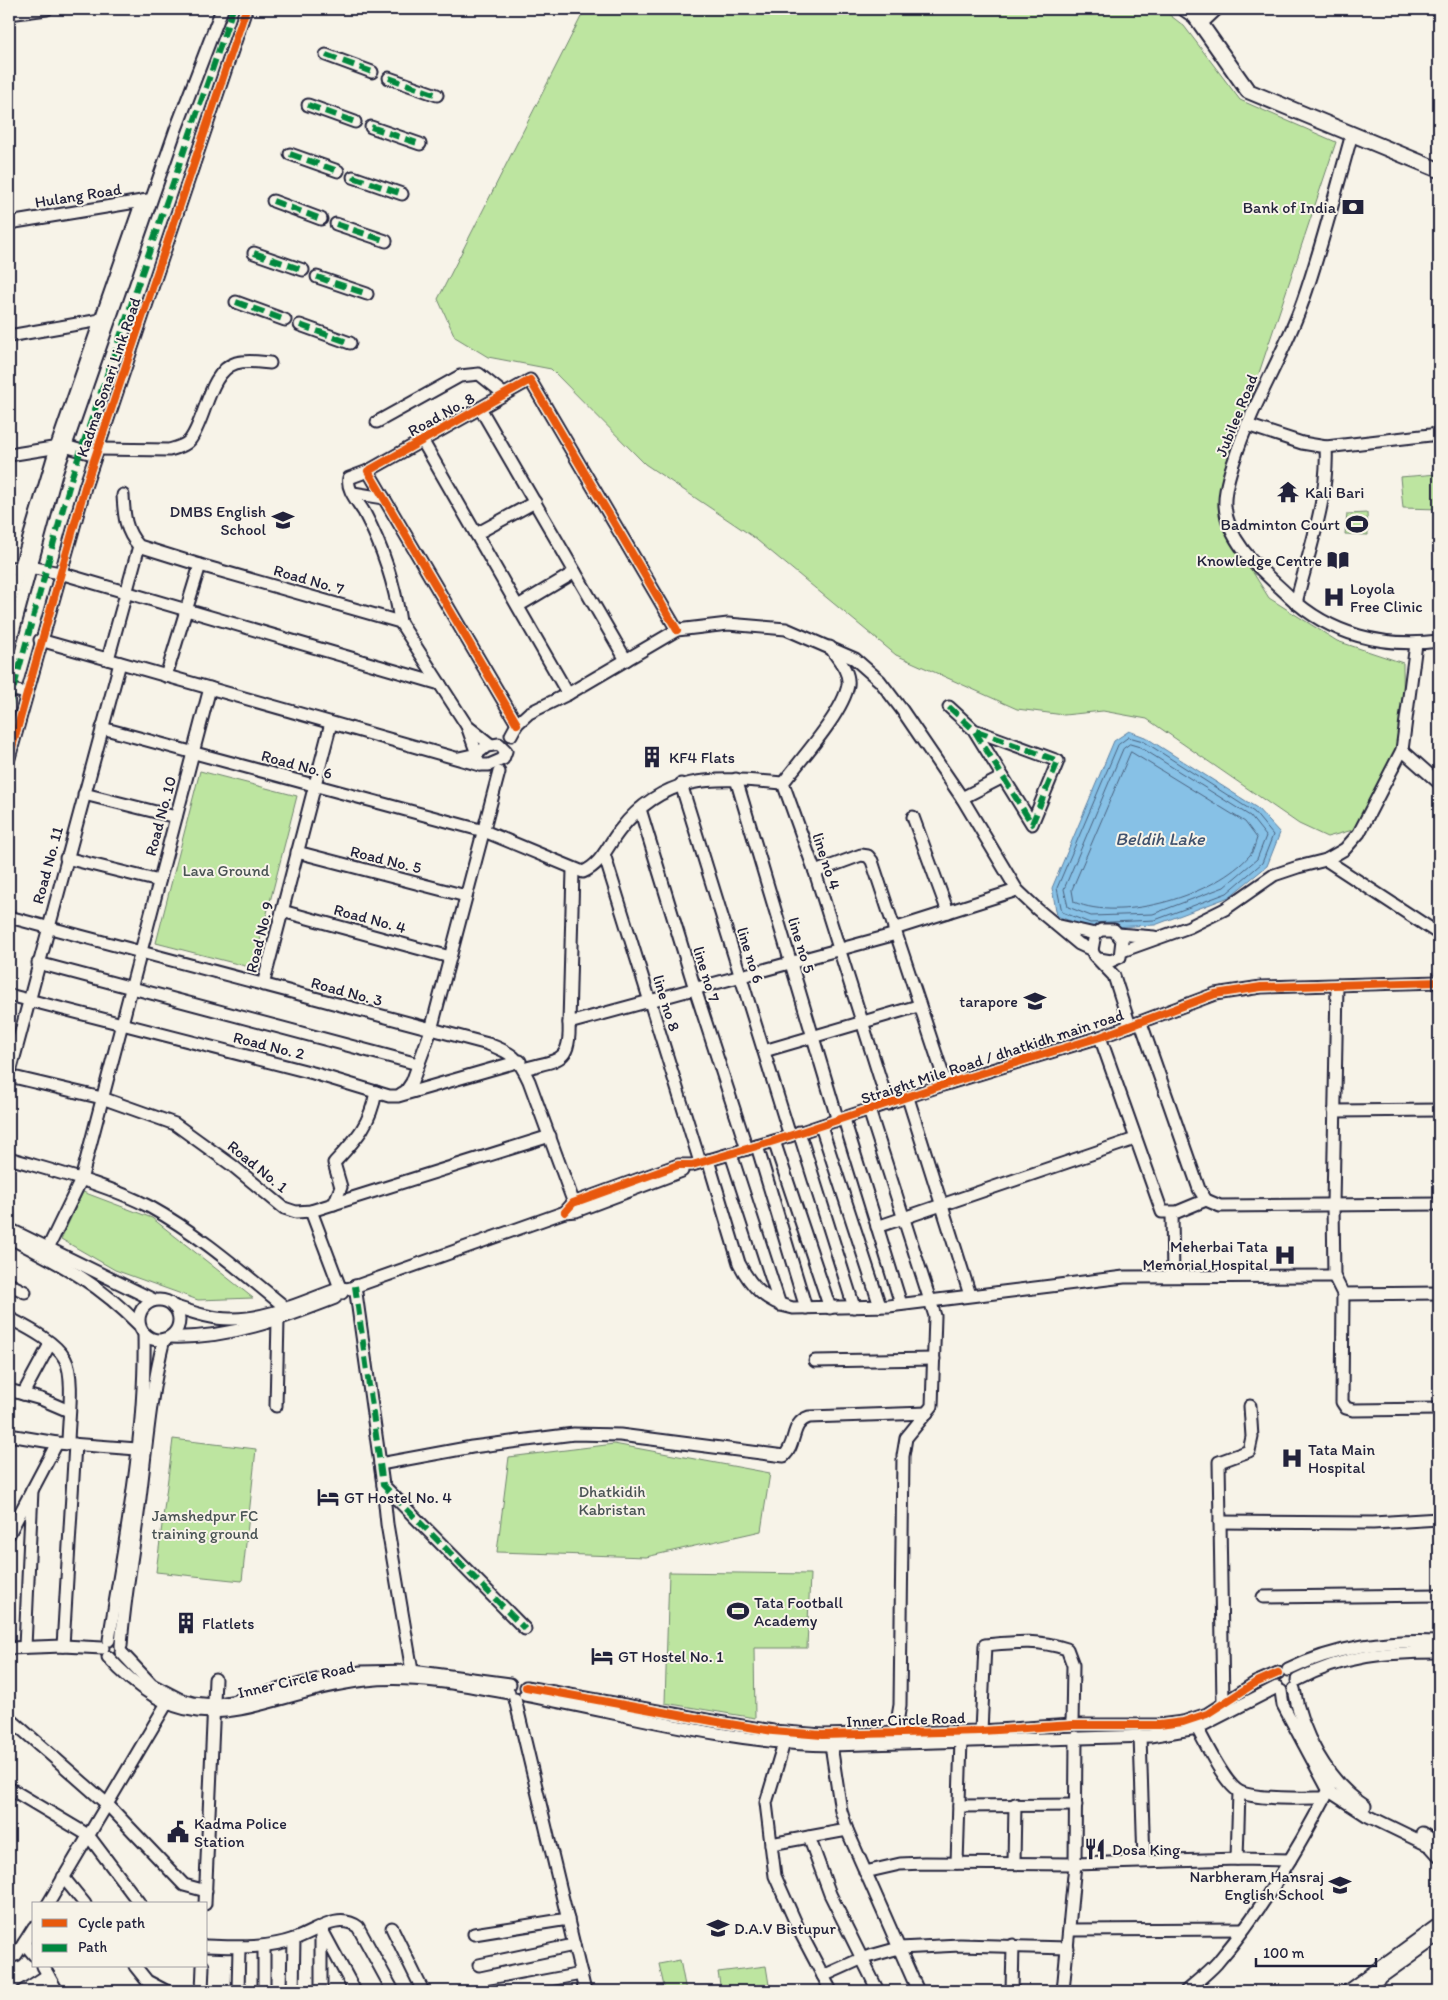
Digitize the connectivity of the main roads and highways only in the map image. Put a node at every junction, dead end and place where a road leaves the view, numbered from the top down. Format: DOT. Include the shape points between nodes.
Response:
graph roads {
  1 [pos="1193,15"];
  2 [pos="1439,170"];
  1 -- 2 [label="main road" via="1248,91"];
}
